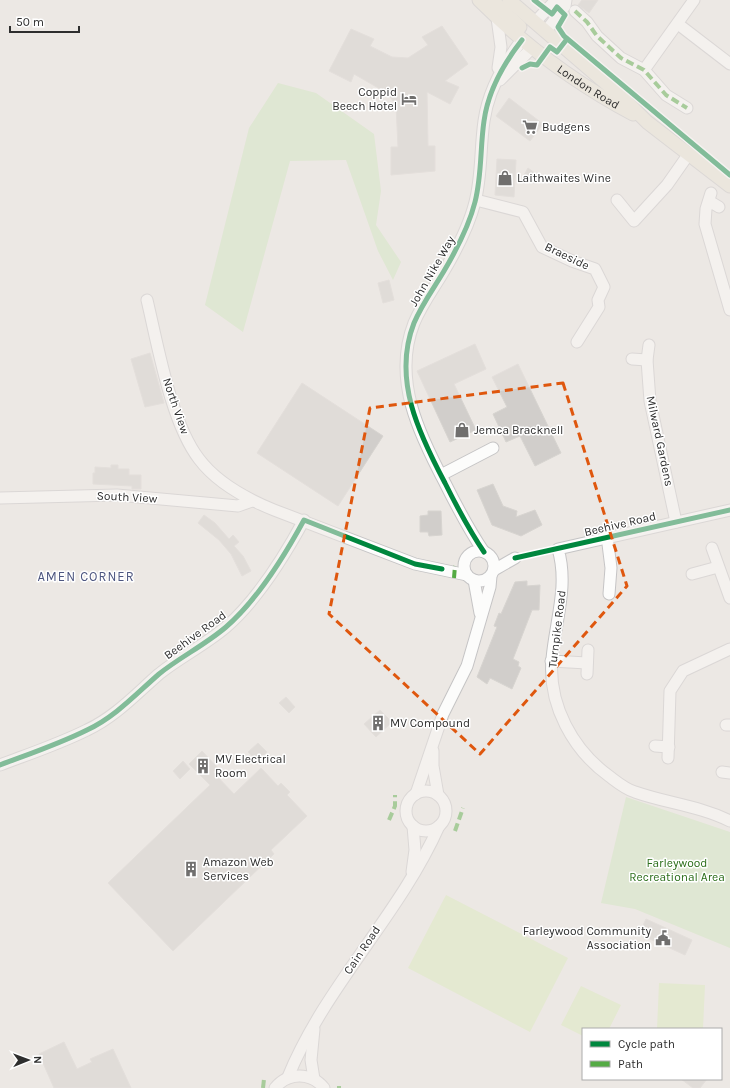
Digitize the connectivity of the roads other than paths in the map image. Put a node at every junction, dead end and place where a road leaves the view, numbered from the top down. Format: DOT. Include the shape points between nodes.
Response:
graph roads {
  1 [pos="479,0"];
  2 [pos="492,0"];
  3 [pos="509,0"];
  4 [pos="556,0"];
  5 [pos="566,0"];
  6 [pos="690,2"];
  7 [pos="575,12"];
  8 [pos="497,18"];
  9 [pos="535,22"];
  10 [pos="678,24"];
  11 [pos="546,31"];
  12 [pos="524,36"];
  13 [pos="534,45"];
  14 [pos="730,64"];
  15 [pos="644,70"];
  16 [pos="495,84"];
  17 [pos="687,108"];
  18 [pos="648,122"];
  19 [pos="688,155"];
  20 [pos="730,186"];
  21 [pos="476,200"];
  22 [pos="617,200"];
  23 [pos="719,207"];
  24 [pos="727,285"];
  25 [pos="147,300"];
  26 [pos="730,310"];
  27 [pos="577,342"];
  28 [pos="649,345"];
  29 [pos="632,359"];
  30 [pos="647,360"];
  31 [pos="493,448"];
  32 [pos="441,475"];
  33 [pos="0,498"];
  34 [pos="252,500"];
  35 [pos="730,510"];
  36 [pos="304,520"];
  37 [pos="676,522"];
  38 [pos="470,531"];
  39 [pos="607,536"];
  40 [pos="558,548"];
  41 [pos="712,548"];
  42 [pos="488,555"];
  43 [pos="718,567"];
  44 [pos="468,569"];
  45 [pos="492,573"];
  46 [pos="692,574"];
  47 [pos="609,594"];
  48 [pos="730,598"];
  49 [pos="481,615"];
  50 [pos="730,649"];
  51 [pos="588,650"];
  52 [pos="551,661"];
  53 [pos="433,744"];
  54 [pos="655,746"];
  55 [pos="668,747"];
  56 [pos="668,758"];
  57 [pos="0,765"];
  58 [pos="416,794"];
  59 [pos="438,795"];
  60 [pos="730,821"];
  61 [pos="414,826"];
  62 [pos="439,826"];
  63 [pos="410,878"];
  64 [pos="315,1022"];
  65 [pos="288,1077"];
  66 [pos="314,1079"];
  67 [pos="275,1088"];
  68 [pos="324,1088"];
  1 -- 8 [label="main road"];
  2 -- 12 [label="main road"];
  3 -- 9 [label="main road, London Road"];
  4 -- 9 [label="street"];
  5 -- 11 [label="street" via="565,6"];
  6 -- 10 [label="street"];
  7 -- 15 [label="street" via="621,58"];
  8 -- 12 [label="main road"];
  8 -- 16 [label="street, John Nike Way" via="501,55"];
  9 -- 11 [label="main road, London Road"];
  9 -- 12 [label="main road"];
  10 -- 14 [label="street"];
  10 -- 15 [label="street"];
  11 -- 13 [label="main road"];
  11 -- 18 [label="main road, London Road"];
  12 -- 13 [label="main road, London Road"];
  12 -- 16 [label="street, John Nike Way" via="506,60"];
  13 -- 16 [label="street, John Nike Way"];
  13 -- 18 [label="main road, London Road" via="614,104"];
  15 -- 17 [label="street" via="666,95"];
  16 -- 21 [label="street, John Nike Way" via="484,120 480,181"];
  18 -- 19 [label="main road, London Road"];
  19 -- 20 [label="main road, London Road"];
  19 -- 22 [label="street" via="667,185 634,221"];
  21 -- 27 [label="street, Braeside" via="523,212 542,247 595,269 604,287 598,300 599,307"];
  21 -- 32 [label="street, John Nike Way" via="457,249 424,302 414,324 405,364 410,405 421,435"];
  23 -- 24 [label="street" via="710,197 705,224"];
  24 -- 26 [label="street"];
  25 -- 34 [label="street, North View" via="176,413 191,447 198,459 218,478"];
  28 -- 30 [label="street, Milward Gardens"];
  29 -- 30 [label="street"];
  30 -- 37 [label="street, Milward Gardens" via="650,401"];
  31 -- 32 [label="street"];
  32 -- 38 [label="street, John Nike Way"];
  33 -- 34 [label="street, South View" via="117,495 238,506"];
  34 -- 36 [label="street, North View"];
  35 -- 37 [label="street, Beehive Road"];
  36 -- 44 [label="street" via="416,564 442,569"];
  36 -- 57 [label="street, Beehive Road" via="289,548 252,599 225,628 168,667 112,715 88,730"];
  37 -- 39 [label="street, Beehive Road"];
  38 -- 42 [label="street, John Nike Way"];
  38 -- 44 [label="street, John Nike Way"];
  39 -- 40 [label="street, Beehive Road"];
  39 -- 47 [label="street" via="611,568"];
  40 -- 52 [label="street, Turnpike Road" via="562,598"];
  41 -- 43 [label="street"];
  42 -- 44 [label="street" via="476,552"];
  42 -- 45 [label="street"];
  42 -- 45 [label="street" via="515,558"];
  43 -- 46 [label="street"];
  43 -- 48 [label="street"];
  44 -- 45 [label="street" via="483,581"];
  44 -- 49 [label="street"];
  45 -- 49 [label="street"];
  49 -- 53 [label="street" via="468,666 443,714"];
  50 -- 55 [label="street" via="683,671 670,691"];
  51 -- 52 [label="street" via="587,668"];
  52 -- 60 [label="street, Turnpike Road" via="555,696 562,719 589,760 634,792"];
  53 -- 58 [label="street"];
  53 -- 59 [label="street" via="433,766"];
  54 -- 55 [label="street"];
  55 -- 56 [label="street"];
  58 -- 59 [label="street" via="428,791"];
  58 -- 61 [label="street" via="407,805 408,818"];
  59 -- 62 [label="street" via="444,803 446,813"];
  61 -- 62 [label="street" via="429,831"];
  61 -- 63 [label="street, Cain Road" via="415,857"];
  62 -- 63 [label="street, Cain Road" via="425,857"];
  63 -- 64 [label="street, Cain Road"];
  64 -- 65 [label="street, Cain Road" via="300,1048"];
  64 -- 66 [label="street, Cain Road" via="311,1060"];
  65 -- 66 [label="street" via="302,1075"];
  65 -- 67 [label="street"];
  66 -- 68 [label="street"];
}
